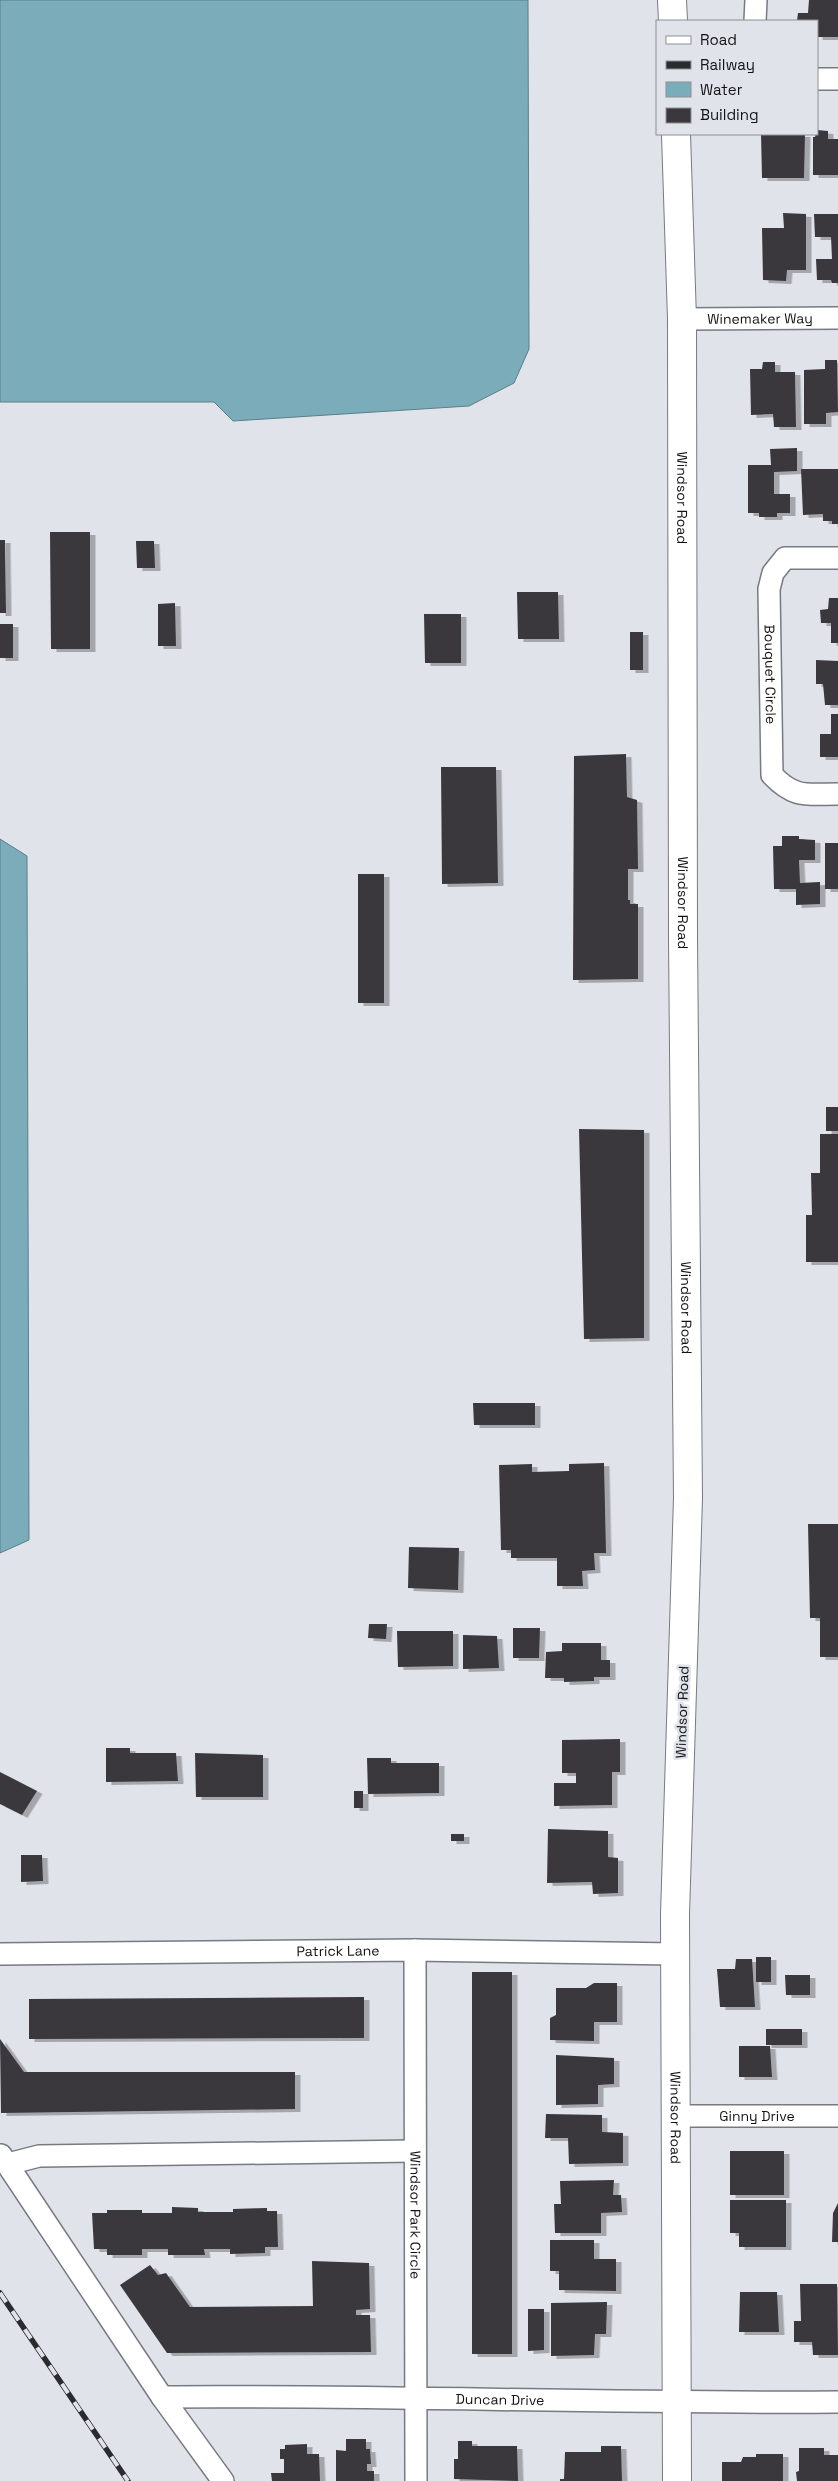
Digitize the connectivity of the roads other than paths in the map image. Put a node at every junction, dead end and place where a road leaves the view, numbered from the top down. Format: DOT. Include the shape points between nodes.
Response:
graph roads {
  1 [pos="672,0"];
  2 [pos="756,0"];
  3 [pos="673,20"];
  4 [pos="755,20"];
  5 [pos="818,79"];
  6 [pos="838,79"];
  7 [pos="676,135"];
  8 [pos="838,318"];
  9 [pos="682,319"];
  10 [pos="838,558"];
  11 [pos="838,794"];
  12 [pos="415,1950"];
  13 [pos="0,1954"];
  14 [pos="675,1954"];
  15 [pos="677,2116"];
  16 [pos="838,2116"];
  17 [pos="415,2151"];
  18 [pos="4,2159"];
  19 [pos="162,2398"];
  20 [pos="416,2399"];
  21 [pos="838,2402"];
  22 [pos="676,2404"];
  23 [pos="223,2481"];
  24 [pos="416,2481"];
  25 [pos="676,2481"];
  1 -- 3 [label="main road"];
  2 -- 4 [label="street"];
  5 -- 6 [label="street"];
  7 -- 9 [label="main road, Windsor Road"];
  8 -- 9 [label="street, Winemaker Way"];
  9 -- 14 [label="main road, Windsor Road" via="688,1498"];
  10 -- 11 [label="street, Bouquet Circle" via="785,558 773,573 769,589 772,775 785,788 799,794"];
  12 -- 13 [label="street, Patrick Lane"];
  12 -- 14 [label="street, Patrick Lane"];
  12 -- 17 [label="street, Windsor Park Circle"];
  14 -- 15 [label="main road, Windsor Road"];
  15 -- 16 [label="street, Ginny Drive"];
  15 -- 22 [label="main road, Windsor Road"];
  17 -- 18 [label="street"];
  17 -- 20 [label="street, Windsor Park Circle"];
  18 -- 19 [label="street"];
  19 -- 20 [label="street, Duncan Drive"];
  19 -- 23 [label="street"];
  20 -- 22 [label="street, Duncan Drive"];
  20 -- 24 [label="street, Windsor Park Circle"];
  21 -- 22 [label="street, Duncan Drive"];
  22 -- 25 [label="main road, Windsor Road"];
}
